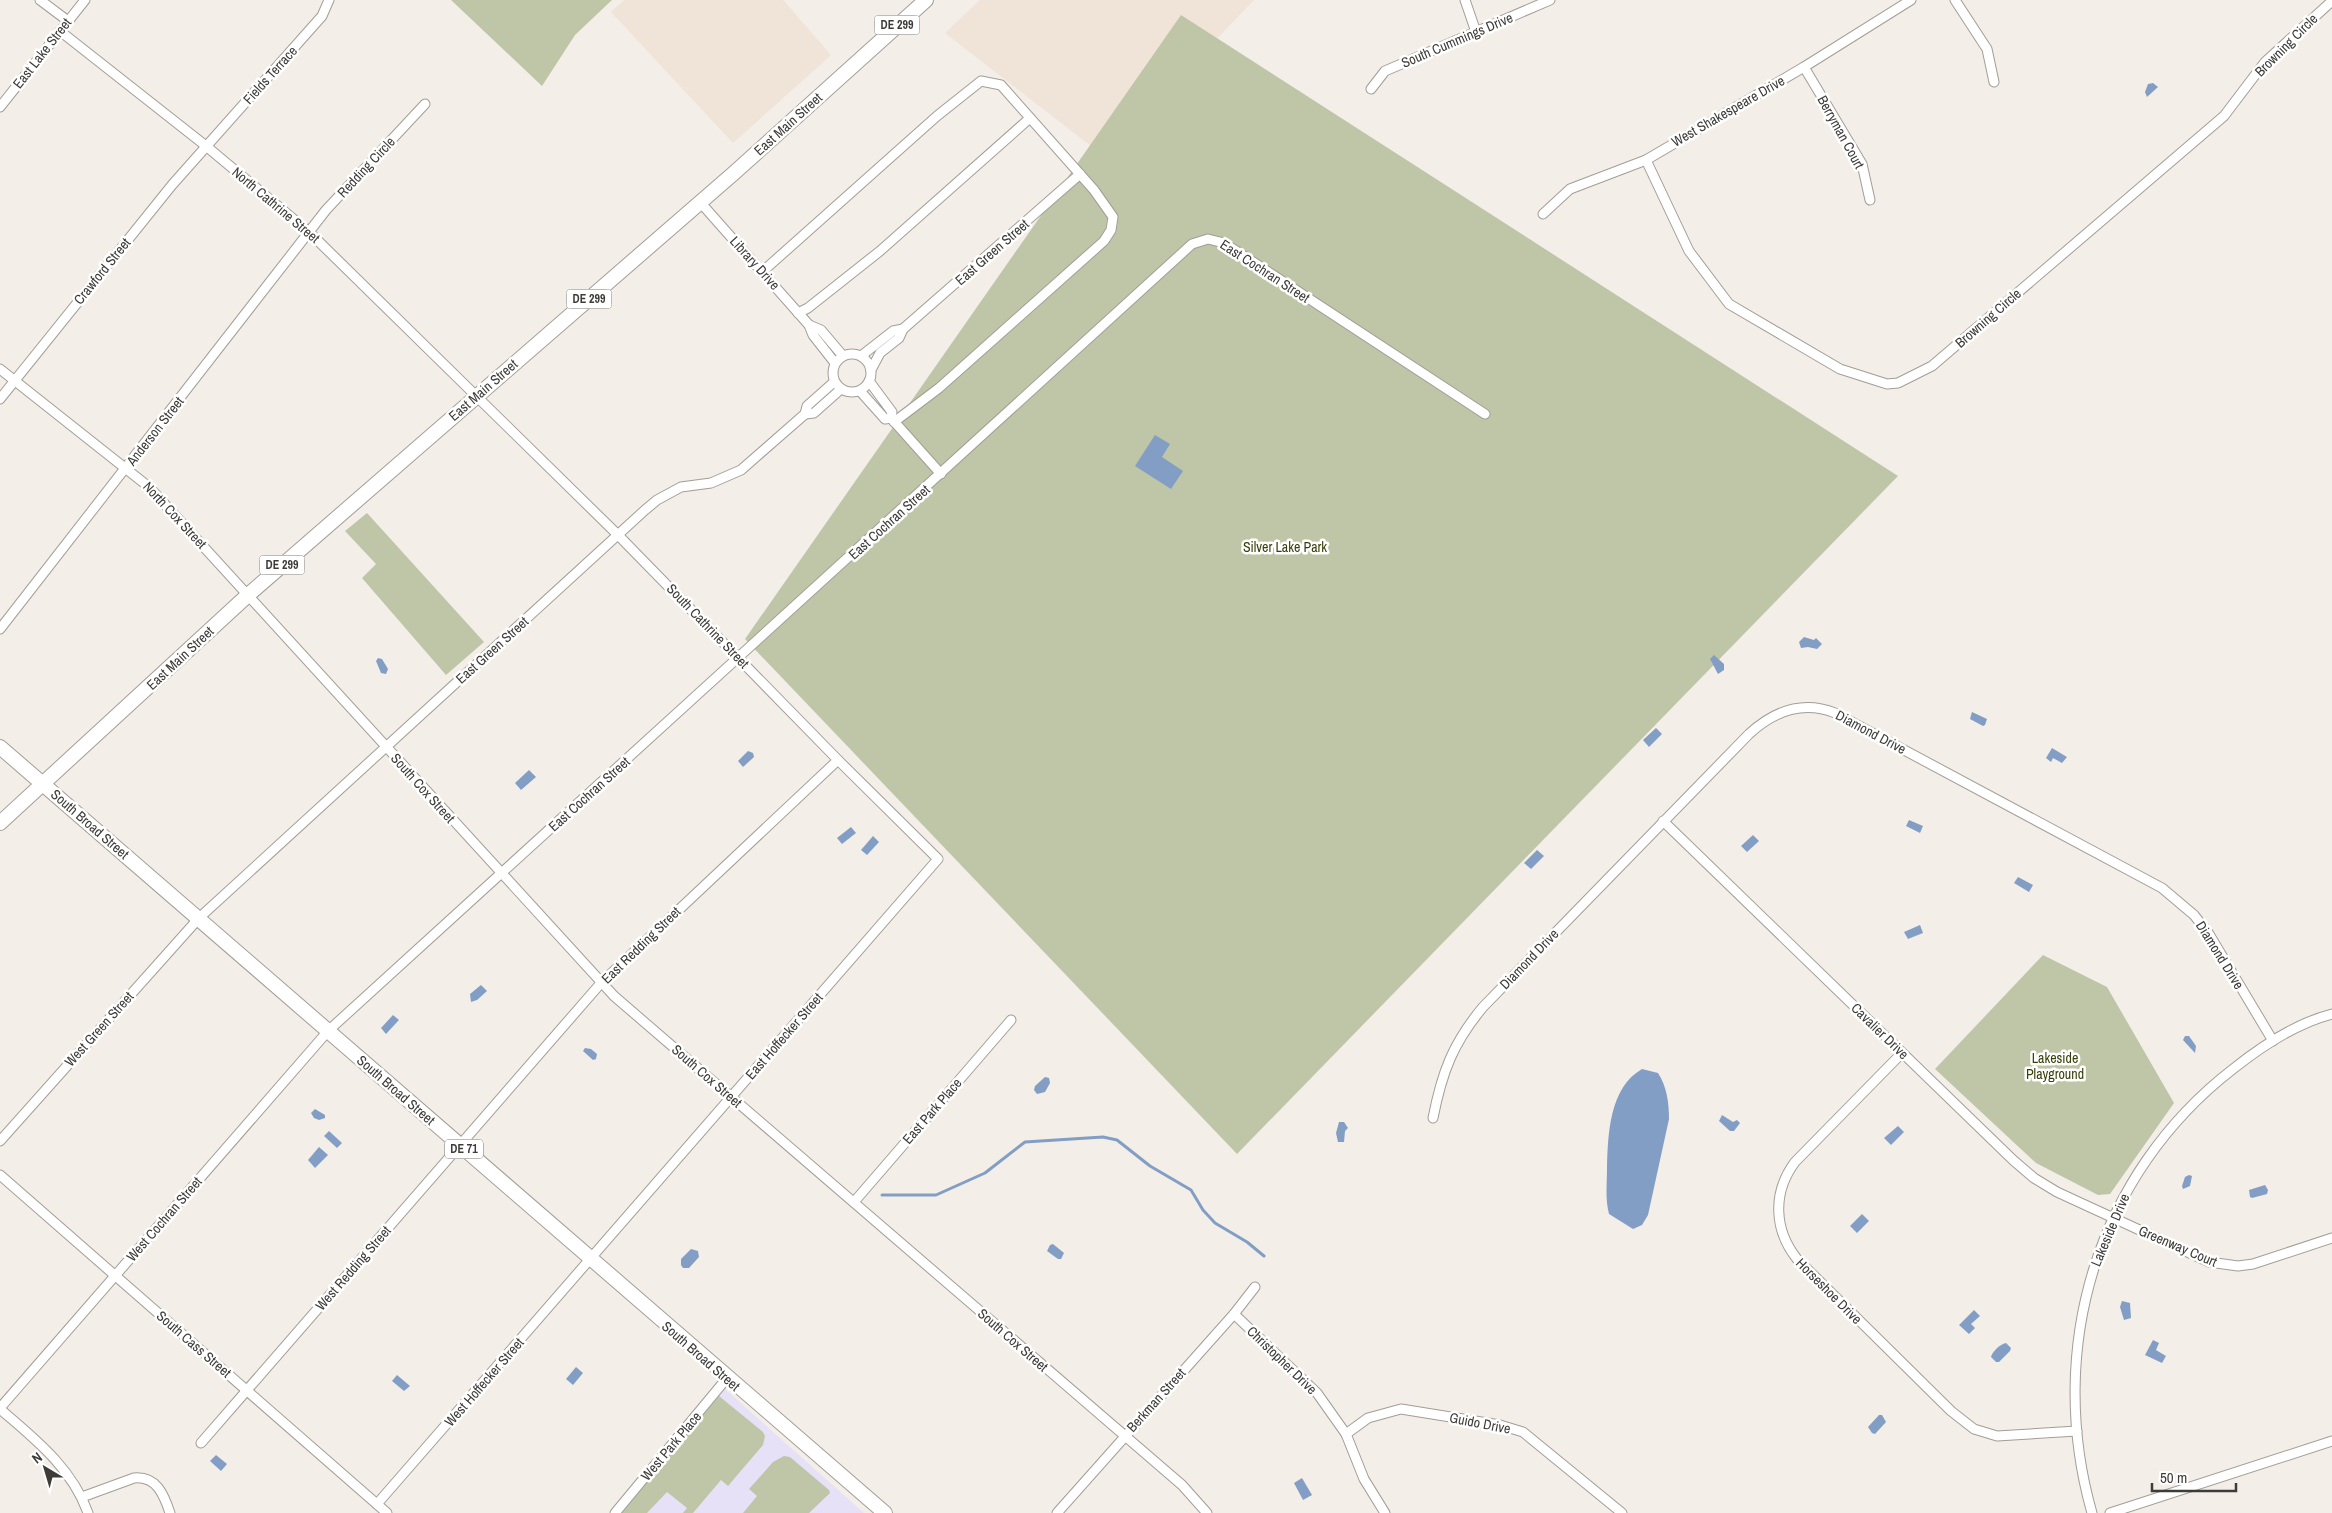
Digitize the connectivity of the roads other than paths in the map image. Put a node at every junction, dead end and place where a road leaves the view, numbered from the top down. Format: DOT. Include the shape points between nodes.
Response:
graph roads {
  1 [pos="40,0"];
  2 [pos="85,0"];
  3 [pos="329,0"];
  4 [pos="926,0"];
  5 [pos="1465,0"];
  6 [pos="1550,0"];
  7 [pos="1911,0"];
  8 [pos="1955,0"];
  9 [pos="2332,1"];
  10 [pos="68,21"];
  11 [pos="60,31"];
  12 [pos="1476,32"];
  13 [pos="1804,67"];
  14 [pos="1994,82"];
  15 [pos="1370,89"];
  16 [pos="425,104"];
  17 [pos="0,107"];
  18 [pos="1030,118"];
  19 [pos="206,146"];
  20 [pos="1646,160"];
  21 [pos="1080,174"];
  22 [pos="1870,200"];
  23 [pos="700,202"];
  24 [pos="1543,214"];
  25 [pos="310,233"];
  26 [pos="762,272"];
  27 [pos="798,313"];
  28 [pos="809,325"];
  29 [pos="903,330"];
  30 [pos="843,356"];
  31 [pos="861,356"];
  32 [pos="835,363"];
  33 [pos="0,369"];
  34 [pos="871,370"];
  35 [pos="15,380"];
  36 [pos="869,381"];
  37 [pos="834,382"];
  38 [pos="841,390"];
  39 [pos="860,391"];
  40 [pos="477,395"];
  41 [pos="0,399"];
  42 [pos="805,414"];
  43 [pos="1485,414"];
  44 [pos="892,420"];
  45 [pos="126,467"];
  46 [pos="941,474"];
  47 [pos="618,535"];
  48 [pos="248,595"];
  49 [pos="0,629"];
  50 [pos="740,658"];
  51 [pos="0,747"];
  52 [pos="386,748"];
  53 [pos="838,760"];
  54 [pos="43,784"];
  55 [pos="1663,821"];
  56 [pos="0,823"];
  57 [pos="938,859"];
  58 [pos="501,874"];
  59 [pos="199,918"];
  60 [pos="601,984"];
  61 [pos="2332,1014"];
  62 [pos="1011,1020"];
  63 [pos="328,1031"];
  64 [pos="2273,1041"];
  65 [pos="1902,1053"];
  66 [pos="731,1097"];
  67 [pos="1433,1118"];
  68 [pos="0,1141"];
  69 [pos="460,1146"];
  70 [pos="0,1175"];
  71 [pos="854,1202"];
  72 [pos="2112,1218"];
  73 [pos="2332,1238"];
  74 [pos="590,1259"];
  75 [pos="116,1275"];
  76 [pos="1255,1287"];
  77 [pos="1234,1314"];
  78 [pos="727,1378"];
  79 [pos="247,1391"];
  80 [pos="0,1409"];
  81 [pos="2076,1430"];
  82 [pos="1346,1434"];
  83 [pos="1124,1435"];
  84 [pos="2332,1441"];
  85 [pos="201,1443"];
  86 [pos="82,1497"];
  87 [pos="377,1504"];
  88 [pos="88,1513"];
  89 [pos="170,1513"];
  90 [pos="387,1513"];
  91 [pos="615,1513"];
  92 [pos="885,1513"];
  93 [pos="1057,1513"];
  94 [pos="1207,1513"];
  95 [pos="1386,1513"];
  96 [pos="1622,1513"];
  97 [pos="2092,1513"];
  98 [pos="2110,1513"];
  1 -- 10 [label="street"];
  2 -- 10 [label="street, East Lake Street"];
  3 -- 19 [label="street, Fields Terrace" via="322,16"];
  4 -- 23 [label="main road, East Main Street / DE 299"];
  5 -- 12 [label="street"];
  6 -- 12 [label="street, South Cummings Drive"];
  7 -- 13 [label="street, West Shakespeare Drive"];
  8 -- 14 [label="street" via="1987,49"];
  9 -- 20 [label="street, Browning Circle" via="2265,62 2224,116 1932,366 1898,383 1887,384 1840,369 1730,304 1689,251"];
  10 -- 11 [label="street, East Lake Street"];
  11 -- 17 [label="street, East Lake Street"];
  11 -- 19 [label="street, North Cathrine Street"];
  12 -- 15 [label="street, South Cummings Drive" via="1385,71"];
  13 -- 20 [label="street, West Shakespeare Drive"];
  13 -- 22 [label="street, Berryman Court" via="1862,164"];
  16 -- 25 [label="street, Redding Circle" via="326,210"];
  18 -- 21 [label="street"];
  18 -- 26 [label="street" via="1001,85 981,81 937,116"];
  18 -- 27 [label="street" via="880,251"];
  19 -- 25 [label="street, North Cathrine Street"];
  19 -- 35 [label="street, Crawford Street"];
  20 -- 24 [label="street, West Shakespeare Drive" via="1570,189"];
  21 -- 29 [label="street, East Green Street"];
  21 -- 44 [label="street" via="1113,217 1112,230 1104,241 939,388"];
  23 -- 26 [label="street, Library Drive"];
  23 -- 40 [label="main road, East Main Street / DE 299"];
  25 -- 40 [label="street, North Cathrine Street"];
  25 -- 45 [label="street, Anderson Street"];
  26 -- 27 [label="street, Library Drive"];
  27 -- 28 [label="street, Library Drive"];
  28 -- 30 [label="street, Library Drive" via="821,330"];
  28 -- 32 [label="street, Library Drive"];
  29 -- 31 [label="street" via="893,331"];
  29 -- 34 [label="street" via="899,338 880,353"];
  30 -- 31 [label="street"];
  30 -- 32 [label="street"];
  31 -- 34 [label="street"];
  32 -- 37 [label="street"];
  33 -- 35 [label="street, North Cox Street"];
  34 -- 36 [label="street"];
  35 -- 41 [label="street, Crawford Street"];
  35 -- 45 [label="street, North Cox Street"];
  36 -- 39 [label="street"];
  36 -- 44 [label="street" via="892,412"];
  37 -- 38 [label="street"];
  37 -- 42 [label="street, East Green Street" via="807,406"];
  38 -- 39 [label="street"];
  38 -- 42 [label="street, East Green Street" via="814,413"];
  39 -- 44 [label="street" via="885,419"];
  40 -- 47 [label="street, South Cathrine Street"];
  40 -- 48 [label="main road, East Main Street / DE 299"];
  42 -- 47 [label="street, East Green Street" via="741,470 711,483 669,493"];
  43 -- 46 [label="street, East Cochran Street" via="1231,247 1208,239 1192,244"];
  44 -- 46 [label="street"];
  45 -- 48 [label="street, North Cox Street" via="149,487"];
  45 -- 49 [label="street, Anderson Street"];
  46 -- 50 [label="street, East Cochran Street"];
  47 -- 50 [label="street, South Cathrine Street"];
  47 -- 52 [label="street, East Green Street"];
  48 -- 52 [label="street, South Cox Street"];
  48 -- 54 [label="main road, East Main Street / DE 299"];
  50 -- 53 [label="street, South Cathrine Street"];
  50 -- 58 [label="street, East Cochran Street"];
  51 -- 54 [label="main road, DE 71"];
  52 -- 58 [label="street, South Cox Street"];
  52 -- 59 [label="street, East Green Street"];
  53 -- 57 [label="street, South Cathrine Street"];
  53 -- 60 [label="street, East Redding Street"];
  54 -- 56 [label="main road, DE 299"];
  54 -- 59 [label="main road, South Broad Street / DE 71"];
  55 -- 64 [label="street, Diamond Drive" via="1760,724 1785,710 1800,707 1825,709 2167,892 2194,915 2208,934"];
  55 -- 65 [label="street, Cavalier Drive"];
  55 -- 67 [label="street, Diamond Drive" via="1470,1022 1444,1070"];
  57 -- 66 [label="street, East Hoffecker Street"];
  58 -- 60 [label="street, South Cox Street"];
  58 -- 63 [label="street, East Cochran Street"];
  59 -- 63 [label="main road, South Broad Street / DE 71"];
  59 -- 68 [label="street, West Green Street"];
  60 -- 66 [label="street, South Cox Street"];
  60 -- 69 [label="street, East Redding Street"];
  61 -- 64 [label="street, Lakeside Drive"];
  62 -- 71 [label="street, East Park Place"];
  63 -- 69 [label="main road, South Broad Street / DE 71"];
  63 -- 75 [label="street, West Cochran Street"];
  64 -- 72 [label="street, Lakeside Drive" via="2216,1082 2186,1111 2155,1148"];
  65 -- 72 [label="street, Cavalier Drive" via="2034,1178"];
  65 -- 81 [label="street, Horseshoe Drive" via="1787,1172 1779,1197 1784,1239 1797,1259 1951,1411 1974,1429 2004,1436"];
  66 -- 71 [label="street, South Cox Street"];
  66 -- 74 [label="street, East Hoffecker Street"];
  69 -- 74 [label="main road, South Broad Street / DE 71"];
  69 -- 79 [label="street, West Redding Street"];
  70 -- 75 [label="street, South Cass Street"];
  71 -- 83 [label="street, South Cox Street"];
  72 -- 73 [label="street, Greenway Court" via="2194,1256 2225,1265 2253,1264"];
  72 -- 81 [label="street, Lakeside Drive" via="2091,1274 2081,1320 2076,1364"];
  74 -- 78 [label="main road, South Broad Street / DE 71"];
  74 -- 87 [label="street, West Hoffecker Street"];
  75 -- 79 [label="street, South Cass Street"];
  75 -- 80 [label="street, West Cochran Street"];
  76 -- 77 [label="street, Berkman Street"];
  77 -- 82 [label="street, Christopher Drive" via="1317,1393"];
  77 -- 83 [label="street, Berkman Street"];
  78 -- 91 [label="street, West Park Place"];
  78 -- 92 [label="main road, South Broad Street / DE 71"];
  79 -- 85 [label="street, West Redding Street"];
  79 -- 87 [label="street, South Cass Street"];
  80 -- 86 [label="street" via="46,1449"];
  81 -- 97 [label="street, Lakeside Drive"];
  82 -- 95 [label="street, Christopher Drive" via="1364,1480"];
  82 -- 96 [label="street, Guido Drive" via="1368,1418 1401,1409 1500,1425 1523,1432"];
  83 -- 93 [label="street, Berkman Street"];
  83 -- 94 [label="street, South Cox Street" via="1182,1485"];
  84 -- 98 [label="street"];
  86 -- 88 [label="street"];
  86 -- 89 [label="street" via="142,1478 155,1483"];
  87 -- 90 [label="street, South Cass Street"];
}
